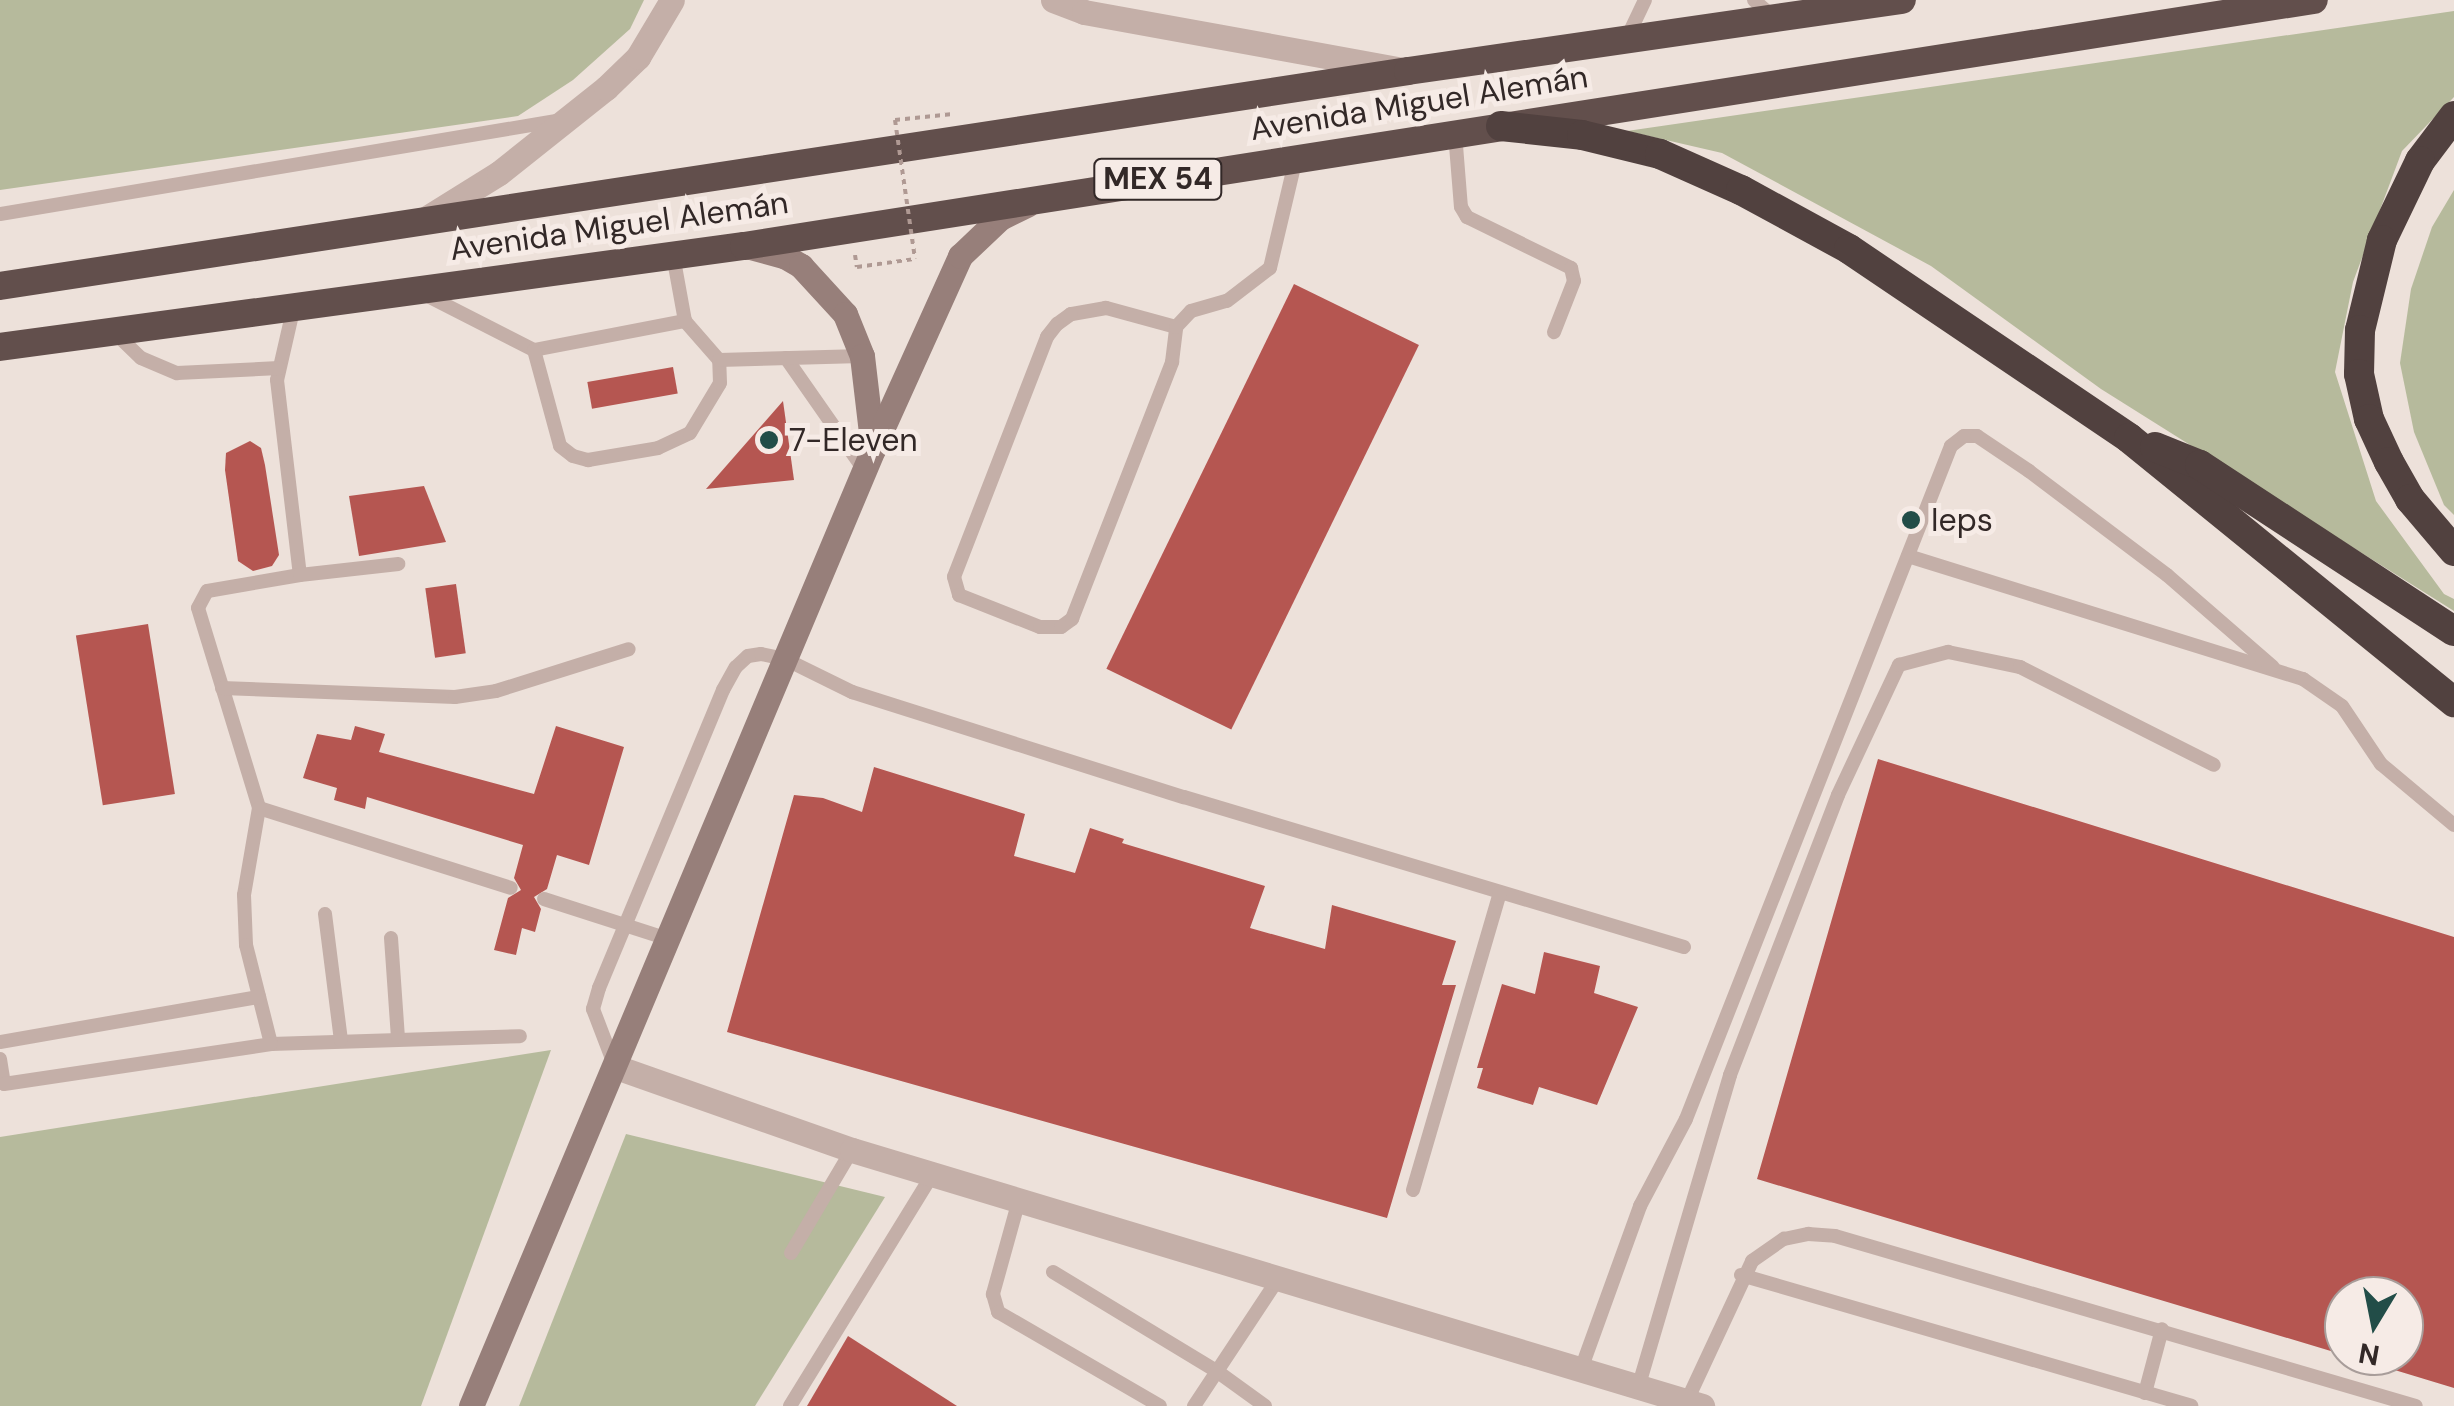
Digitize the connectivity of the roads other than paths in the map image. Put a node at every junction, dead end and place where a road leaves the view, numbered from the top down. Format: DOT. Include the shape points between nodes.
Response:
graph roads {
  1 [pos="672,0"];
  2 [pos="1053,0"];
  3 [pos="1645,0"];
  4 [pos="1902,0"];
  5 [pos="2314,0"];
  6 [pos="1773,9"];
  7 [pos="1626,40"];
  8 [pos="1408,70"];
  9 [pos="2454,116"];
  10 [pos="572,118"];
  11 [pos="1501,126"];
  12 [pos="1454,133"];
  13 [pos="1296,158"];
  14 [pos="1048,196"];
  15 [pos="0,214"];
  16 [pos="421,221"];
  17 [pos="744,246"];
  18 [pos="673,255"];
  19 [pos="0,286"];
  20 [pos="414,289"];
  21 [pos="294,306"];
  22 [pos="685,320"];
  23 [pos="1176,327"];
  24 [pos="114,332"];
  25 [pos="1554,332"];
  26 [pos="0,347"];
  27 [pos="534,350"];
  28 [pos="862,356"];
  29 [pos="786,358"];
  30 [pos="719,360"];
  31 [pos="279,368"];
  32 [pos="2128,438"];
  33 [pos="869,460"];
  34 [pos="2454,551"];
  35 [pos="1908,556"];
  36 [pos="398,564"];
  37 [pos="300,574"];
  38 [pos="2454,631"];
  39 [pos="629,649"];
  40 [pos="784,659"];
  41 [pos="2272,667"];
  42 [pos="222,688"];
  43 [pos="2454,702"];
  44 [pos="2214,765"];
  45 [pos="260,808"];
  46 [pos="2454,825"];
  47 [pos="511,888"];
  48 [pos="1500,892"];
  49 [pos="544,899"];
  50 [pos="325,914"];
  51 [pos="625,925"];
  52 [pos="391,938"];
  53 [pos="668,939"];
  54 [pos="1684,946"];
  55 [pos="259,996"];
  56 [pos="520,1036"];
  57 [pos="398,1037"];
  58 [pos="341,1040"];
  59 [pos="0,1042"];
  60 [pos="271,1044"];
  61 [pos="0,1060"];
  62 [pos="616,1067"];
  63 [pos="852,1150"];
  64 [pos="932,1175"];
  65 [pos="1413,1190"];
  66 [pos="1020,1200"];
  67 [pos="791,1253"];
  68 [pos="1053,1272"];
  69 [pos="1741,1275"];
  70 [pos="1278,1280"];
  71 [pos="2162,1329"];
  72 [pos="1218,1372"];
  73 [pos="1580,1372"];
  74 [pos="1638,1388"];
  75 [pos="2145,1392"];
  76 [pos="1692,1405"];
  77 [pos="471,1406"];
  78 [pos="790,1406"];
  79 [pos="1160,1406"];
  80 [pos="1194,1406"];
  81 [pos="1266,1406"];
  82 [pos="2191,1406"];
  83 [pos="2416,1406"];
  1 -- 10 [label="street" via="638,57"];
  2 -- 8 [label="street" via="1104,16"];
  3 -- 7 [label="lane"];
  4 -- 6 [label="highway, Avenida Miguel Alemán / MEX 54"];
  5 -- 11 [label="highway, Avenida Miguel Alemán / MEX 54"];
  6 -- 7 [label="highway, Avenida Miguel Alemán / MEX 54"];
  7 -- 8 [label="highway, Avenida Miguel Alemán / MEX 54"];
  8 -- 16 [label="highway, Avenida Miguel Alemán / MEX 54"];
  9 -- 34 [label="highway" via="2420,161 2382,240 2360,330 2359,374 2389,462"];
  10 -- 15 [label="lane"];
  10 -- 16 [label="street" via="499,174"];
  11 -- 12 [label="highway, Avenida Miguel Alemán / MEX 54"];
  11 -- 32 [label="highway" via="1622,143 1742,190 1912,289"];
  12 -- 13 [label="highway, Avenida Miguel Alemán / MEX 54"];
  12 -- 25 [label="lane" via="1460,207 1467,217 1571,268 1574,281"];
  13 -- 14 [label="highway, Avenida Miguel Alemán / MEX 54"];
  13 -- 23 [label="lane" via="1270,268 1227,301 1191,311"];
  14 -- 17 [label="highway, Avenida Miguel Alemán / MEX 54"];
  14 -- 33 [label="main road" via="1000,218 960,256"];
  16 -- 19 [label="highway, Avenida Miguel Alemán / MEX 54"];
  17 -- 18 [label="highway, Avenida Miguel Alemán / MEX 54"];
  17 -- 28 [label="main road" via="784,256 816,279 845,314"];
  18 -- 20 [label="highway, Avenida Miguel Alemán / MEX 54"];
  18 -- 22 [label="lane"];
  20 -- 21 [label="highway, Avenida Miguel Alemán / MEX 54"];
  20 -- 27 [label="lane"];
  21 -- 24 [label="highway, Avenida Miguel Alemán / MEX 54"];
  21 -- 31 [label="lane"];
  22 -- 27 [label="lane"];
  22 -- 30 [label="lane"];
  23 -- 23 [label="lane" via="1106,308 1057,324 954,577 960,595 1040,627 1072,620 1172,362"];
  24 -- 26 [label="highway, Avenida Miguel Alemán / MEX 54"];
  24 -- 31 [label="lane" via="142,358 177,373"];
  27 -- 30 [label="lane" via="560,446 581,460 658,448 690,433 720,383"];
  28 -- 29 [label="lane"];
  28 -- 33 [label="main road"];
  29 -- 30 [label="lane"];
  29 -- 33 [label="lane"];
  31 -- 37 [label="lane"];
  32 -- 38 [label="highway" via="2200,465"];
  32 -- 43 [label="highway"];
  33 -- 40 [label="main road"];
  35 -- 41 [label="lane"];
  35 -- 41 [label="lane" via="1951,446 1977,436 2167,575"];
  35 -- 73 [label="lane" via="1686,1119 1640,1206"];
  36 -- 37 [label="lane"];
  37 -- 42 [label="lane" via="207,591 201,598 198,608"];
  39 -- 42 [label="lane" via="455,697"];
  40 -- 48 [label="lane" via="852,692"];
  40 -- 51 [label="lane" via="748,656 736,667"];
  40 -- 53 [label="main road"];
  41 -- 46 [label="lane" via="2328,693 2380,764"];
  42 -- 45 [label="lane"];
  44 -- 74 [label="lane" via="2020,666 1948,652 1900,665 1838,795 1730,1075"];
  45 -- 47 [label="lane"];
  45 -- 55 [label="lane" via="244,895 246,944"];
  48 -- 54 [label="lane"];
  48 -- 65 [label="lane"];
  49 -- 51 [label="lane"];
  50 -- 58 [label="lane"];
  51 -- 53 [label="lane"];
  51 -- 62 [label="lane" via="593,1008"];
  52 -- 57 [label="lane"];
  53 -- 62 [label="main road"];
  55 -- 59 [label="lane"];
  55 -- 60 [label="lane"];
  56 -- 57 [label="lane"];
  57 -- 58 [label="lane"];
  58 -- 60 [label="lane"];
  60 -- 61 [label="lane" via="4,1084"];
  62 -- 63 [label="street"];
  62 -- 77 [label="main road"];
  63 -- 64 [label="street"];
  63 -- 67 [label="lane"];
  64 -- 66 [label="street"];
  64 -- 78 [label="lane"];
  66 -- 70 [label="street"];
  66 -- 79 [label="lane" via="993,1294 998,1312"];
  68 -- 72 [label="lane"];
  69 -- 71 [label="lane" via="1764,1248 1784,1239 1835,1236"];
  69 -- 75 [label="lane"];
  69 -- 76 [label="lane"];
  70 -- 72 [label="lane"];
  70 -- 73 [label="street"];
  71 -- 75 [label="lane"];
  71 -- 83 [label="lane"];
  72 -- 80 [label="lane"];
  72 -- 81 [label="lane"];
  73 -- 74 [label="street"];
  74 -- 76 [label="street"];
  75 -- 82 [label="lane"];
}
